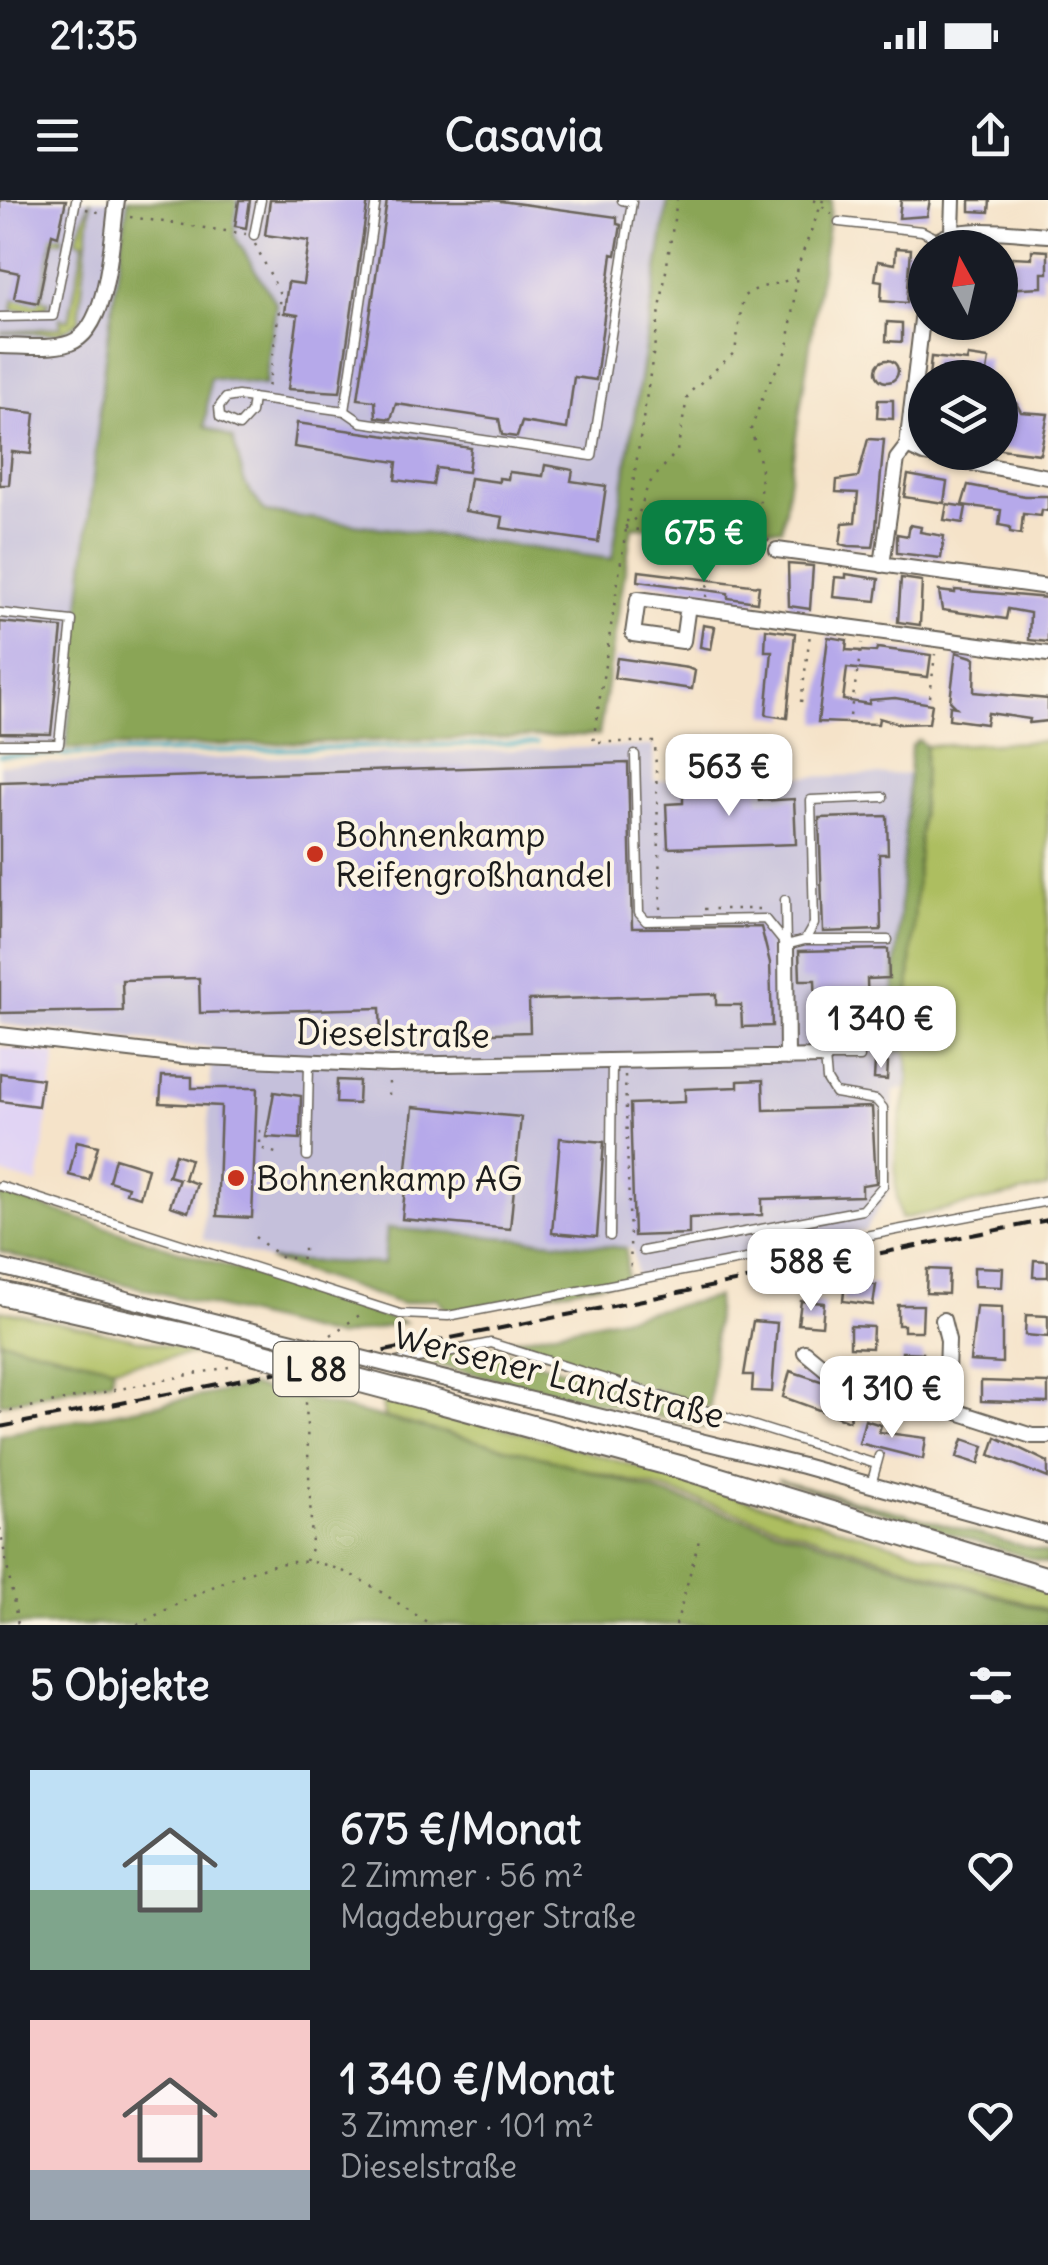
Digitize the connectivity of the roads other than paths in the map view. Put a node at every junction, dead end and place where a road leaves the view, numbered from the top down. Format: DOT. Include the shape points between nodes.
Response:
graph roads {
  1 [pos="116,200"];
  2 [pos="261,200"];
  3 [pos="376,200"];
  4 [pos="622,200"];
  5 [pos="954,200"];
  6 [pos="75,204"];
  7 [pos="839,222"];
  8 [pos="913,230"];
  9 [pos="952,230"];
  10 [pos="1018,233"];
  11 [pos="1048,234"];
  12 [pos="254,235"];
  13 [pos="0,316"];
  14 [pos="0,346"];
  15 [pos="253,398"];
  16 [pos="345,411"];
  17 [pos="908,446"];
  18 [pos="1004,470"];
  19 [pos="1048,476"];
  20 [pos="777,550"];
  21 [pos="882,565"];
  22 [pos="1048,588"];
  23 [pos="688,605"];
  24 [pos="0,613"];
  25 [pos="1048,654"];
  26 [pos="0,744"];
  27 [pos="634,755"];
  28 [pos="883,798"];
  29 [pos="785,900"];
  30 [pos="805,940"];
  31 [pos="888,940"];
  32 [pos="786,945"];
  33 [pos="0,1035"];
  34 [pos="824,1057"];
  35 [pos="860,1057"];
  36 [pos="787,1058"];
  37 [pos="618,1062"];
  38 [pos="309,1063"];
  39 [pos="306,1156"];
  40 [pos="0,1186"];
  41 [pos="1048,1200"];
  42 [pos="610,1236"];
  43 [pos="643,1251"];
  44 [pos="0,1267"];
  45 [pos="0,1293"];
  46 [pos="943,1320"];
  47 [pos="805,1352"];
  48 [pos="315,1381"];
  49 [pos="946,1407"];
  50 [pos="1048,1436"];
  51 [pos="872,1485"];
  52 [pos="1048,1534"];
  53 [pos="1048,1580"];
  1 -- 14 [label="street" via="97,319 72,349"];
  2 -- 12 [label="lane"];
  3 -- 16 [label="lane"];
  4 -- 16 [label="lane" via="632,202 592,456 361,422"];
  5 -- 9 [label="street"];
  6 -- 13 [label="lane" via="53,316"];
  7 -- 8 [label="lane"];
  10 -- 11 [label="street"];
  15 -- 15 [label="lane" via="226,398 220,417 239,426 252,412"];
  15 -- 16 [label="lane"];
  17 -- 21 [label="street" via="896,459"];
  18 -- 19 [label="street"];
  20 -- 21 [label="street"];
  21 -- 22 [label="street"];
  23 -- 25 [label="street"];
  24 -- 26 [label="lane" via="72,621 58,744"];
  27 -- 32 [label="lane" via="639,914 646,920 765,919"];
  28 -- 30 [label="lane" via="811,800 814,924"];
  29 -- 32 [label="lane"];
  30 -- 31 [label="lane"];
  30 -- 32 [label="lane"];
  32 -- 36 [label="street"];
  33 -- 38 [label="street, Dieselstraße"];
  34 -- 35 [label="lane"];
  34 -- 36 [label="street, Dieselstraße"];
  34 -- 43 [label="lane" via="835,1093 876,1100 883,1108 883,1186 862,1210"];
  36 -- 37 [label="street, Dieselstraße"];
  37 -- 38 [label="street, Dieselstraße" via="490,1071"];
  37 -- 42 [label="lane"];
  38 -- 39 [label="lane"];
  40 -- 41 [label="lane, Wersener Landstraße" via="400,1314 448,1316"];
  44 -- 51 [label="street, Wersener Landstraße, bridge"];
  45 -- 53 [label="highway, L 88, bridge" via="202,1339 669,1464"];
  46 -- 49 [label="street"];
  47 -- 49 [label="street" via="827,1370"];
  48 -- 51 [label="lane" via="491,1342 877,1460"];
  49 -- 50 [label="street"];
  51 -- 52 [label="street, Wersener Landstraße"];
}
